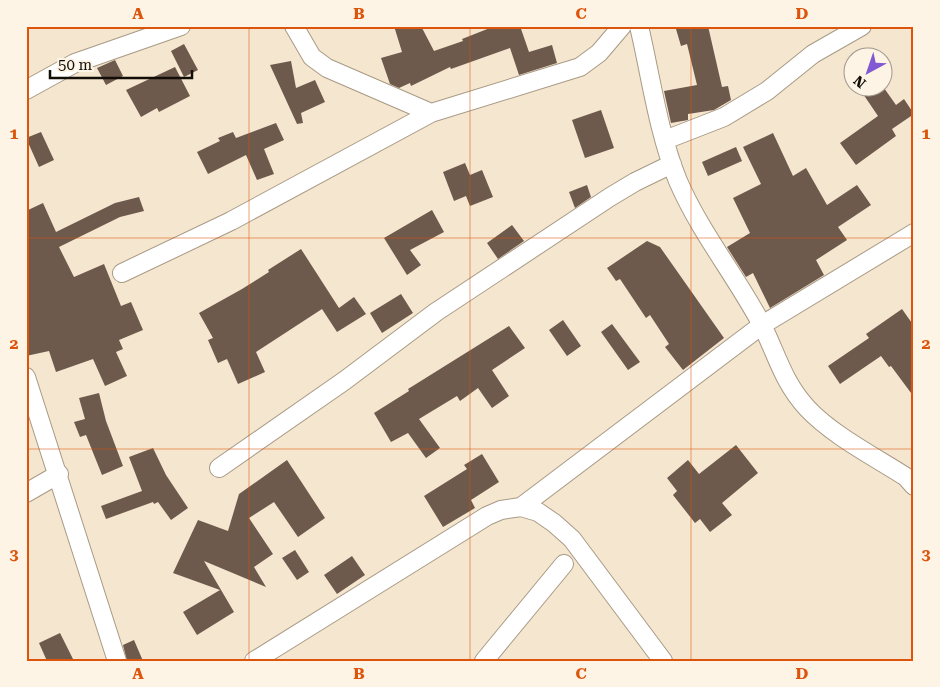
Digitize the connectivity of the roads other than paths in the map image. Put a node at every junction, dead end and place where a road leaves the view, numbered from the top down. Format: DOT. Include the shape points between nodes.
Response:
graph roads {
  1 [pos="181,26"];
  2 [pos="294,26"];
  3 [pos="622,26"];
  4 [pos="639,26"];
  5 [pos="862,26"];
  6 [pos="26,90"];
  7 [pos="431,113"];
  8 [pos="665,140"];
  9 [pos="672,164"];
  10 [pos="914,233"];
  11 [pos="122,273"];
  12 [pos="762,325"];
  13 [pos="26,377"];
  14 [pos="218,468"];
  15 [pos="59,474"];
  16 [pos="911,479"];
  17 [pos="26,493"];
  18 [pos="521,507"];
  19 [pos="564,564"];
  20 [pos="117,661"];
  21 [pos="254,661"];
  22 [pos="484,661"];
  23 [pos="663,661"];
  1 -- 6 [label="street" via="75,63"];
  2 -- 7 [label="street" via="312,57 327,68"];
  3 -- 7 [label="street" via="599,53 580,67"];
  4 -- 8 [label="street"];
  5 -- 8 [label="street" via="813,54 767,91 724,117"];
  7 -- 11 [label="street" via="230,221"];
  8 -- 9 [label="street"];
  9 -- 12 [label="street" via="687,198"];
  9 -- 14 [label="street" via="610,197 436,312 344,381"];
  10 -- 12 [label="street"];
  12 -- 16 [label="street" via="785,380 807,408"];
  12 -- 18 [label="street"];
  13 -- 15 [label="street"];
  15 -- 17 [label="street"];
  15 -- 20 [label="street"];
  18 -- 21 [label="street" via="487,516"];
  18 -- 23 [label="street" via="538,512 572,539"];
  19 -- 22 [label="street"];
}
